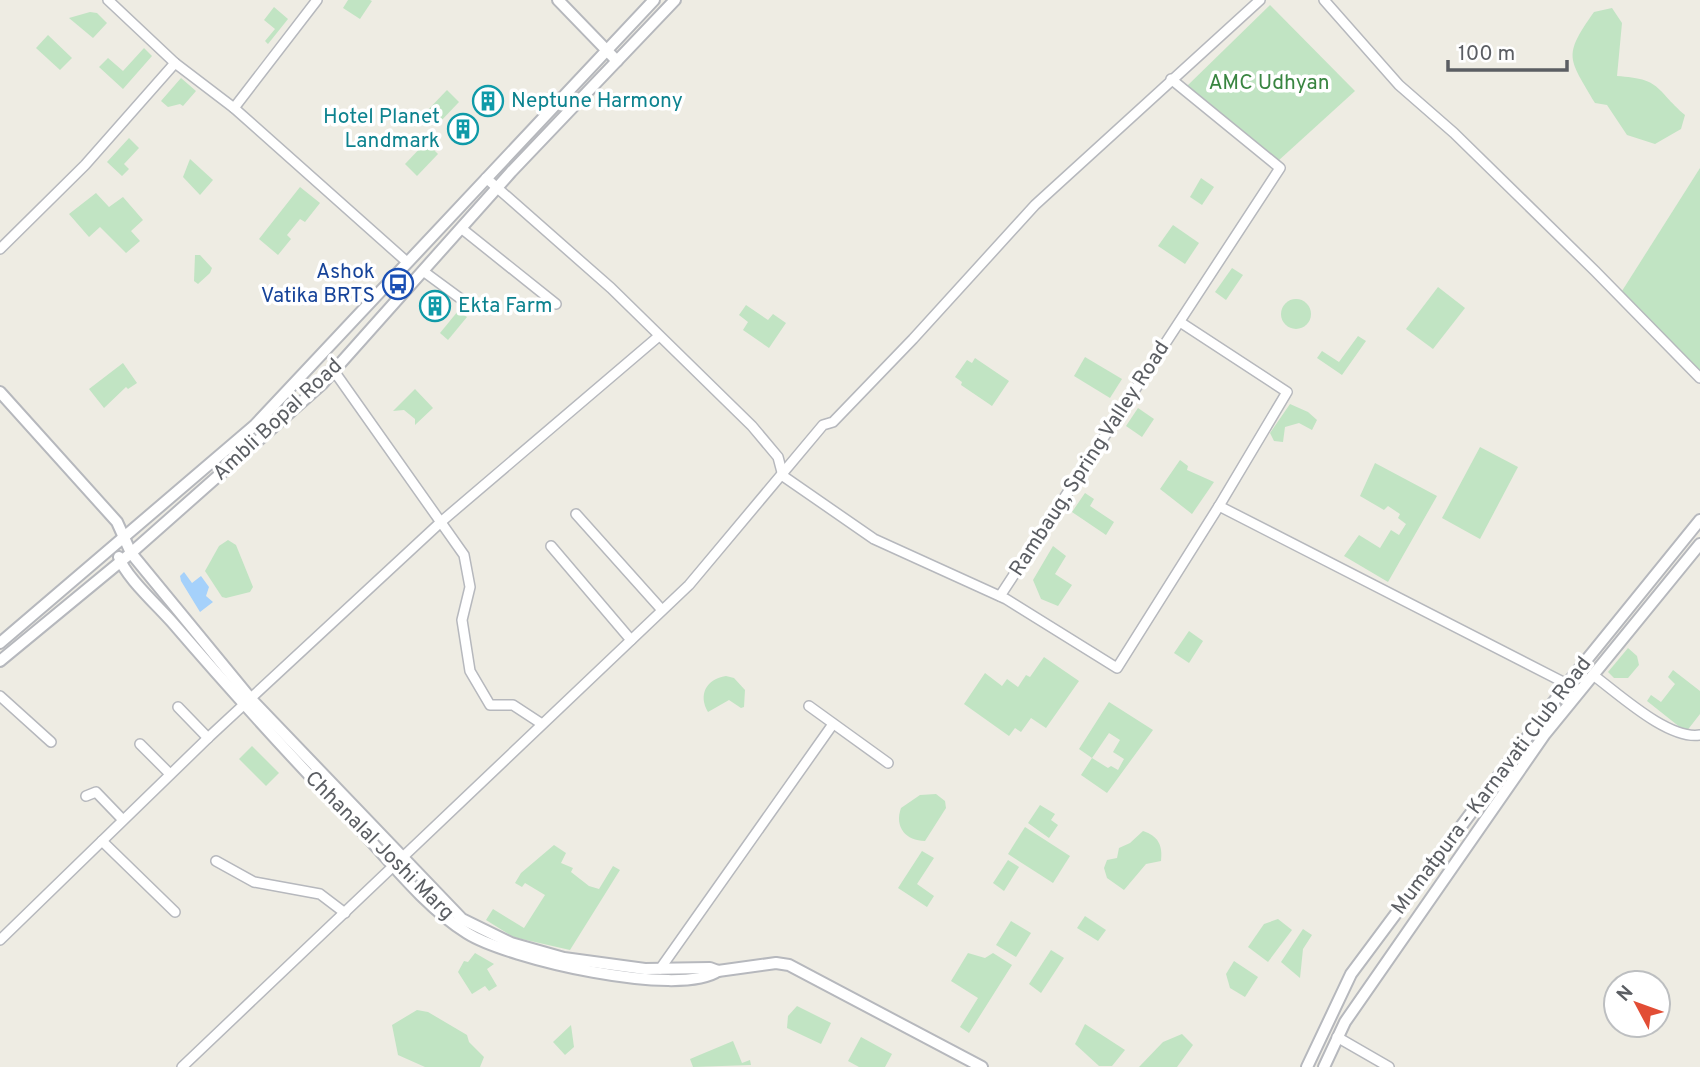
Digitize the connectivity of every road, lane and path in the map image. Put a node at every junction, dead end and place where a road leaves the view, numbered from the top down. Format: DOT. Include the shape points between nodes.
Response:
graph roads {
  1 [pos="108,0"];
  2 [pos="317,0"];
  3 [pos="558,0"];
  4 [pos="654,0"];
  5 [pos="675,0"];
  6 [pos="1260,0"];
  7 [pos="1324,0"];
  8 [pos="606,50"];
  9 [pos="617,61"];
  10 [pos="175,62"];
  11 [pos="1171,79"];
  12 [pos="234,108"];
  13 [pos="486,178"];
  14 [pos="498,187"];
  15 [pos="461,228"];
  16 [pos="0,249"];
  17 [pos="407,262"];
  18 [pos="423,271"];
  19 [pos="461,299"];
  20 [pos="556,304"];
  21 [pos="1180,322"];
  22 [pos="659,336"];
  23 [pos="334,371"];
  24 [pos="1700,378"];
  25 [pos="0,392"];
  26 [pos="783,476"];
  27 [pos="1219,506"];
  28 [pos="576,514"];
  29 [pos="1700,520"];
  30 [pos="442,521"];
  31 [pos="117,522"];
  32 [pos="125,535"];
  33 [pos="115,544"];
  34 [pos="1700,544"];
  35 [pos="551,546"];
  36 [pos="131,553"];
  37 [pos="120,562"];
  38 [pos="1000,596"];
  39 [pos="662,610"];
  40 [pos="631,640"];
  41 [pos="0,643"];
  42 [pos="0,661"];
  43 [pos="1593,675"];
  44 [pos="1566,684"];
  45 [pos="0,695"];
  46 [pos="247,703"];
  47 [pos="178,706"];
  48 [pos="809,706"];
  49 [pos="541,724"];
  50 [pos="833,724"];
  51 [pos="1700,735"];
  52 [pos="208,738"];
  53 [pos="51,742"];
  54 [pos="140,744"];
  55 [pos="888,763"];
  56 [pos="170,775"];
  57 [pos="86,796"];
  58 [pos="123,820"];
  59 [pos="102,841"];
  60 [pos="216,862"];
  61 [pos="399,862"];
  62 [pos="175,912"];
  63 [pos="345,913"];
  64 [pos="473,932"];
  65 [pos="0,940"];
  66 [pos="660,969"];
  67 [pos="719,971"];
  68 [pos="1337,1037"];
  69 [pos="182,1067"];
  70 [pos="982,1067"];
  71 [pos="1307,1067"];
  72 [pos="1325,1067"];
  73 [pos="1389,1067"];
  1 -- 10 [label="street"];
  2 -- 12 [label="street"];
  3 -- 8 [label="street"];
  4 -- 8 [label="street, Ambli Bopal Road"];
  5 -- 9 [label="street, Ambli Bopal Road"];
  6 -- 11 [label="street"];
  7 -- 24 [label="street" via="1399,85 1454,133"];
  8 -- 9 [label="street"];
  8 -- 13 [label="street, Ambli Bopal Road"];
  9 -- 14 [label="street, Ambli Bopal Road"];
  10 -- 12 [label="street"];
  10 -- 16 [label="street" via="85,165"];
  11 -- 21 [label="street, Rambaug, Spring Valley Road" via="1280,168"];
  11 -- 26 [label="street" via="1035,205 904,349 833,422 823,425"];
  12 -- 17 [label="street"];
  13 -- 14 [label="street"];
  13 -- 17 [label="street, Ambli Bopal Road"];
  14 -- 15 [label="street, Ambli Bopal Road"];
  14 -- 22 [label="street"];
  15 -- 18 [label="street, Ambli Bopal Road"];
  15 -- 20 [label="street"];
  17 -- 32 [label="street, Ambli Bopal Road" via="255,425"];
  18 -- 19 [label="street"];
  18 -- 23 [label="street, Ambli Bopal Road"];
  21 -- 27 [label="street, Rambaug, Spring Valley Road" via="1287,392"];
  21 -- 38 [label="street, Rambaug, Spring Valley Road"];
  22 -- 26 [label="street" via="768,443"];
  22 -- 30 [label="street"];
  23 -- 30 [label="street"];
  23 -- 36 [label="street, Ambli Bopal Road"];
  25 -- 31 [label="street"];
  26 -- 38 [label="street" via="874,539"];
  26 -- 39 [label="street"];
  27 -- 38 [label="street" via="1116,668"];
  27 -- 44 [label="street"];
  28 -- 39 [label="street"];
  29 -- 44 [label="street, Mumatpura - Karnavati Club Road"];
  30 -- 46 [label="street"];
  30 -- 49 [label="street" via="464,555 470,587 462,621 470,671 490,705 513,705"];
  31 -- 32 [label="street"];
  31 -- 33 [label="street"];
  32 -- 33 [label="street, Ambli Bopal Road"];
  32 -- 36 [label="street"];
  33 -- 37 [label="street"];
  33 -- 41 [label="street, Ambli Bopal Road"];
  34 -- 43 [label="street, Mumatpura - Karnavati Club Road"];
  35 -- 40 [label="street"];
  36 -- 37 [label="street, Ambli Bopal Road"];
  36 -- 46 [label="street, Chhanalal Joshi Marg"];
  37 -- 42 [label="street, Ambli Bopal Road"];
  37 -- 46 [label="street, Chhanalal Joshi Marg"];
  39 -- 40 [label="street"];
  40 -- 49 [label="street"];
  43 -- 51 [label="street" via="1669,730 1687,737"];
  43 -- 68 [label="street, Mumatpura - Karnavati Club Road" via="1545,734"];
  44 -- 71 [label="street, Mumatpura - Karnavati Club Road" via="1351,974"];
  45 -- 53 [label="street"];
  46 -- 52 [label="street"];
  46 -- 61 [label="street, Chhanalal Joshi Marg"];
  47 -- 52 [label="street"];
  48 -- 50 [label="street"];
  49 -- 61 [label="street"];
  50 -- 55 [label="street"];
  50 -- 66 [label="street"];
  52 -- 56 [label="street"];
  54 -- 56 [label="street"];
  56 -- 58 [label="street"];
  57 -- 58 [label="street" via="96,792"];
  58 -- 59 [label="street"];
  59 -- 62 [label="street"];
  59 -- 65 [label="street"];
  60 -- 63 [label="street" via="254,882 320,894"];
  61 -- 63 [label="street"];
  61 -- 64 [label="street, Chhanalal Joshi Marg"];
  63 -- 69 [label="street"];
  64 -- 66 [label="street, Chhanalal Joshi Marg" via="564,958"];
  64 -- 67 [label="street, Chhanalal Joshi Marg" via="548,964 594,972 654,979 710,977"];
  66 -- 67 [label="street, Chhanalal Joshi Marg"];
  67 -- 70 [label="street, Chhanalal Joshi Marg" via="789,965"];
  68 -- 72 [label="street, Mumatpura - Karnavati Club Road"];
  68 -- 73 [label="street"];
}
